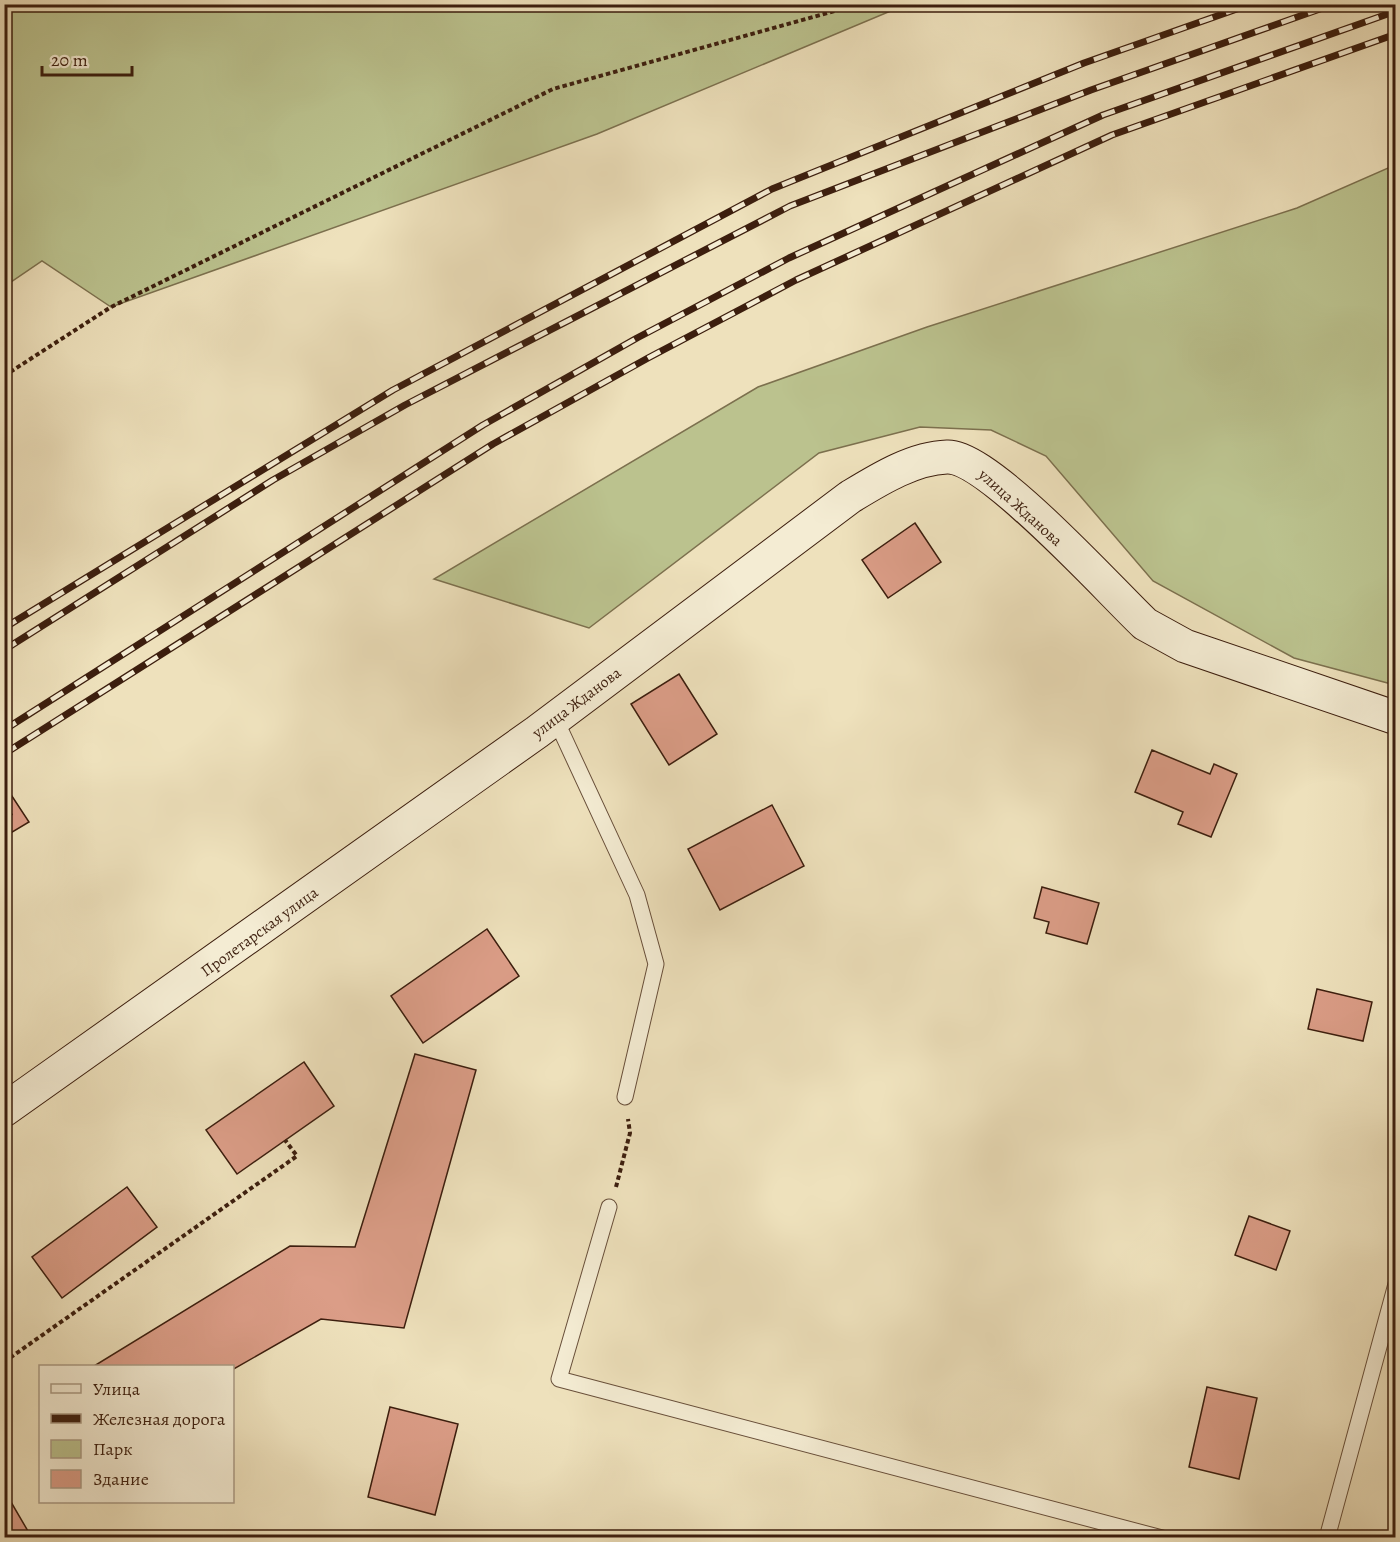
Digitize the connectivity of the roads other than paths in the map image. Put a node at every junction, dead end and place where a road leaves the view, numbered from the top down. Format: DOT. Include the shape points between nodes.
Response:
graph roads {
  1 [pos="555,718"];
  2 [pos="1395,718"];
  3 [pos="513,750"];
  4 [pos="625,1097"];
  5 [pos="4,1110"];
  6 [pos="609,1207"];
  7 [pos="1395,1284"];
  8 [pos="1162,1538"];
  9 [pos="1327,1538"];
  1 -- 2 [label="main road, улица Жданова" via="850,497 903,469 949,456 975,466 1020,501 1160,635"];
  1 -- 3 [label="main road, улица Жданова"];
  1 -- 4 [label="lane" via="637,895 656,964"];
  3 -- 5 [label="main road, Пролетарская улица"];
  6 -- 8 [label="lane" via="560,1379"];
  7 -- 9 [label="lane"];
}
